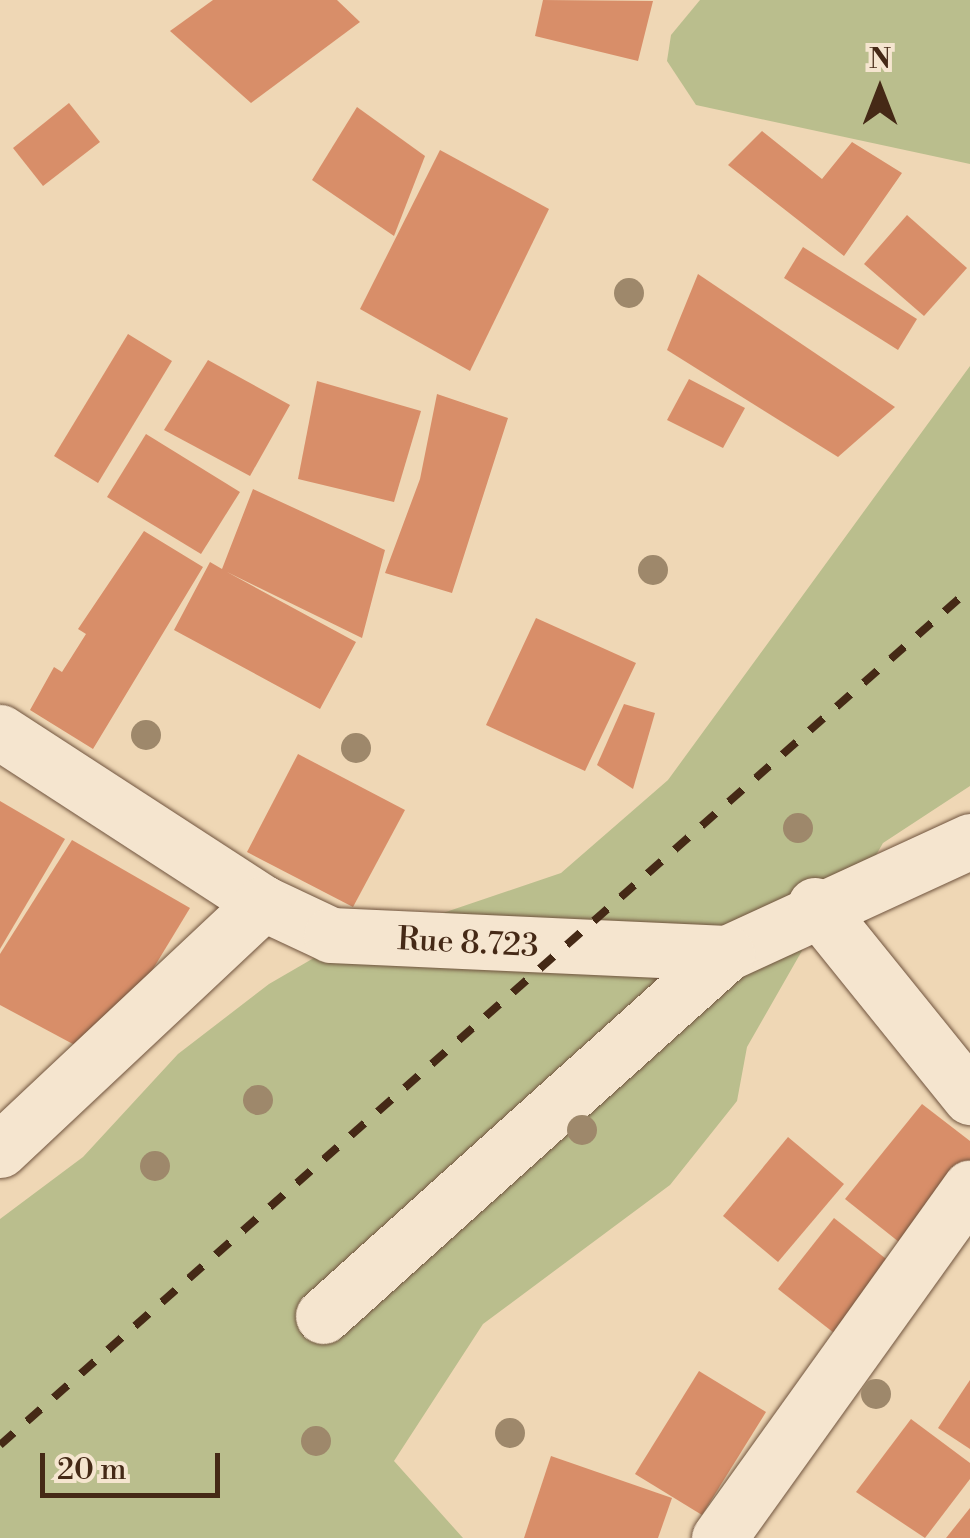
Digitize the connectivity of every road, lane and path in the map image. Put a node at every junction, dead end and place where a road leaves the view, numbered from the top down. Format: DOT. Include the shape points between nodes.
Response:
graph roads {
  1 [pos="0,732"];
  2 [pos="970,841"];
  3 [pos="262,903"];
  4 [pos="816,905"];
  5 [pos="727,953"];
  6 [pos="970,1096"];
  7 [pos="0,1150"];
  8 [pos="970,1188"];
  9 [pos="323,1316"];
  10 [pos="719,1538"];
  1 -- 3 [label="street, Rue 8.723"];
  2 -- 4 [label="street"];
  3 -- 5 [label="street, Rue 8.723" via="331,935"];
  3 -- 7 [label="street"];
  4 -- 5 [label="street"];
  4 -- 6 [label="street"];
  5 -- 9 [label="street"];
  8 -- 10 [label="street"];
}
